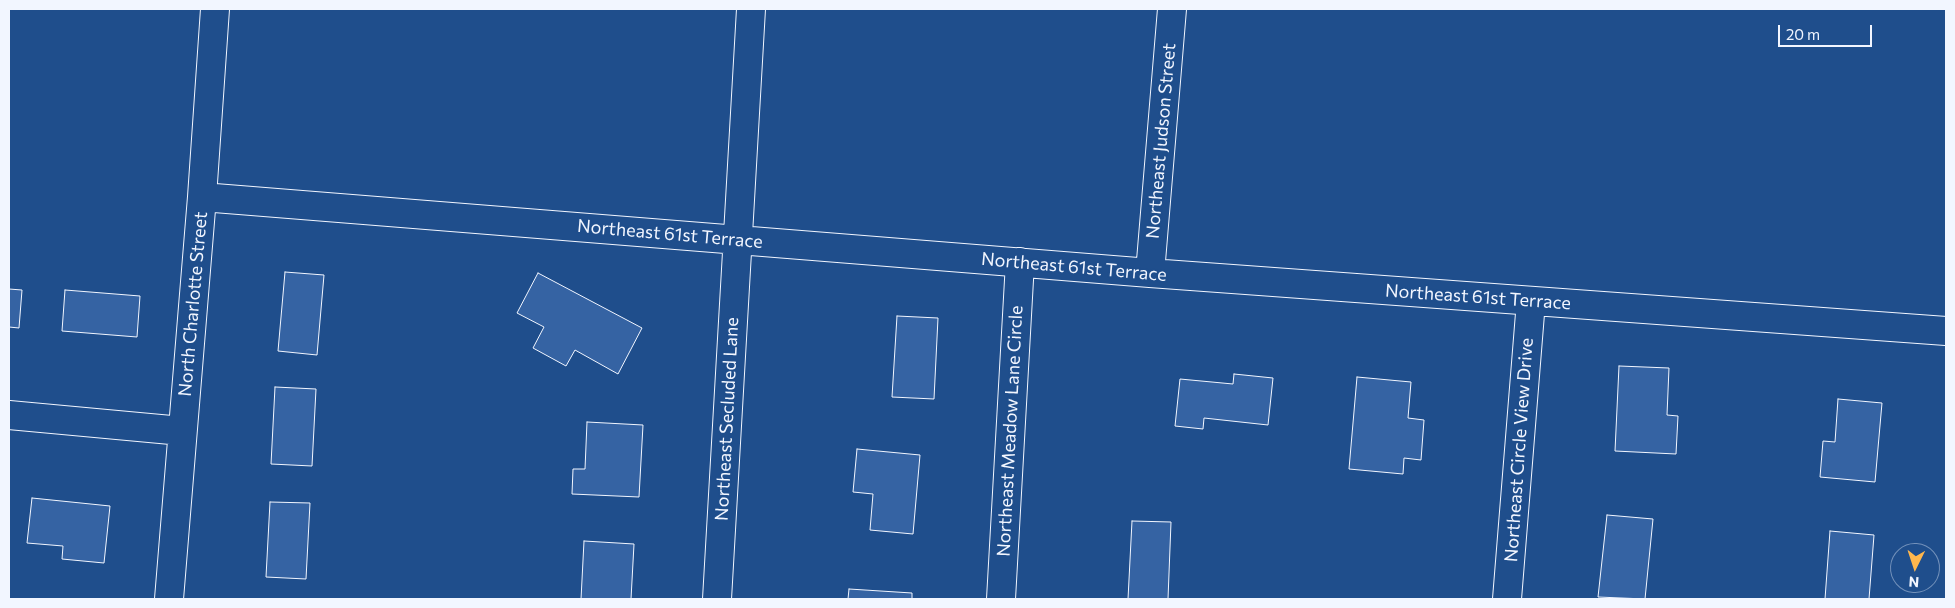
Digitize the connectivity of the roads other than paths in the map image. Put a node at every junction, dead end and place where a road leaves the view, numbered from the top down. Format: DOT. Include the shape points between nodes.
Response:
graph roads {
  1 [pos="215,9"];
  2 [pos="751,9"];
  3 [pos="1172,9"];
  4 [pos="202,197"];
  5 [pos="736,239"];
  6 [pos="1020,262"];
  7 [pos="1150,273"];
  8 [pos="1531,301"];
  9 [pos="1946,331"];
  10 [pos="9,415"];
  11 [pos="182,431"];
  12 [pos="169,599"];
  13 [pos="717,599"];
  14 [pos="1001,599"];
  15 [pos="1507,599"];
  1 -- 4 [label="street, North Charlotte Street"];
  2 -- 5 [label="street, Northeast Secluded Lane"];
  3 -- 7 [label="street, Northeast Judson Street"];
  4 -- 5 [label="street, Northeast 61st Terrace"];
  4 -- 11 [label="street, North Charlotte Street"];
  5 -- 6 [label="street, Northeast 61st Terrace"];
  5 -- 13 [label="street, Northeast Secluded Lane"];
  6 -- 7 [label="street, Northeast 61st Terrace"];
  6 -- 14 [label="street, Northeast Meadow Lane Circle"];
  7 -- 8 [label="street, Northeast 61st Terrace"];
  8 -- 9 [label="street, Northeast 61st Terrace"];
  8 -- 15 [label="street, Northeast Circle View Drive"];
  10 -- 11 [label="street"];
  11 -- 12 [label="street, North Charlotte Street"];
}
